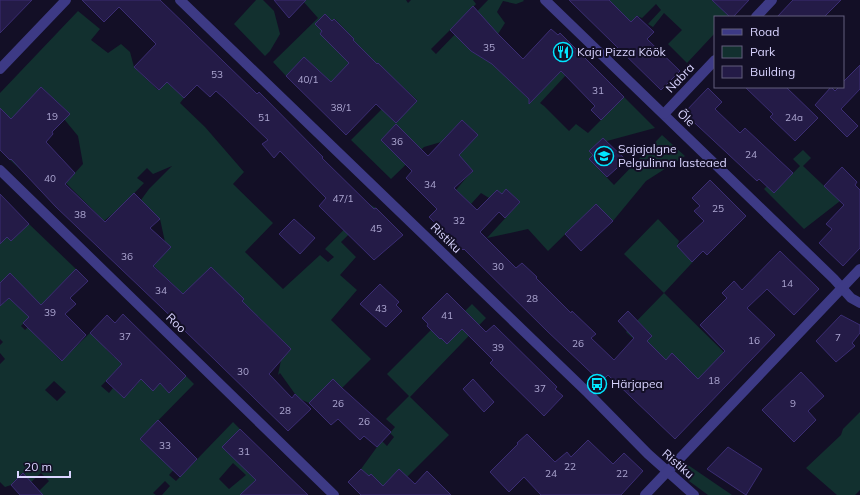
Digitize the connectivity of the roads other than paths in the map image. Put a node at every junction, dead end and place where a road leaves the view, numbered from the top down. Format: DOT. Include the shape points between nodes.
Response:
graph roads {
  1 [pos="66,0"];
  2 [pos="180,0"];
  3 [pos="545,0"];
  4 [pos="772,0"];
  5 [pos="757,16"];
  6 [pos="714,61"];
  7 [pos="0,69"];
  8 [pos="664,114"];
  9 [pos="0,170"];
  10 [pos="860,269"];
  11 [pos="841,288"];
  12 [pos="860,303"];
  13 [pos="667,472"];
  14 [pos="334,495"];
  15 [pos="645,495"];
  16 [pos="694,495"];
  1 -- 7 [label="street"];
  2 -- 13 [label="street, Ristiku"];
  3 -- 8 [label="street, Õle"];
  4 -- 5 [label="street"];
  6 -- 8 [label="street, Nabra"];
  8 -- 11 [label="street, Õle"];
  9 -- 14 [label="street, Roo"];
  10 -- 11 [label="street"];
  11 -- 12 [label="street, Õle" via="850,298"];
  11 -- 13 [label="street"];
  13 -- 15 [label="street"];
  13 -- 16 [label="street, Ristiku"];
}
